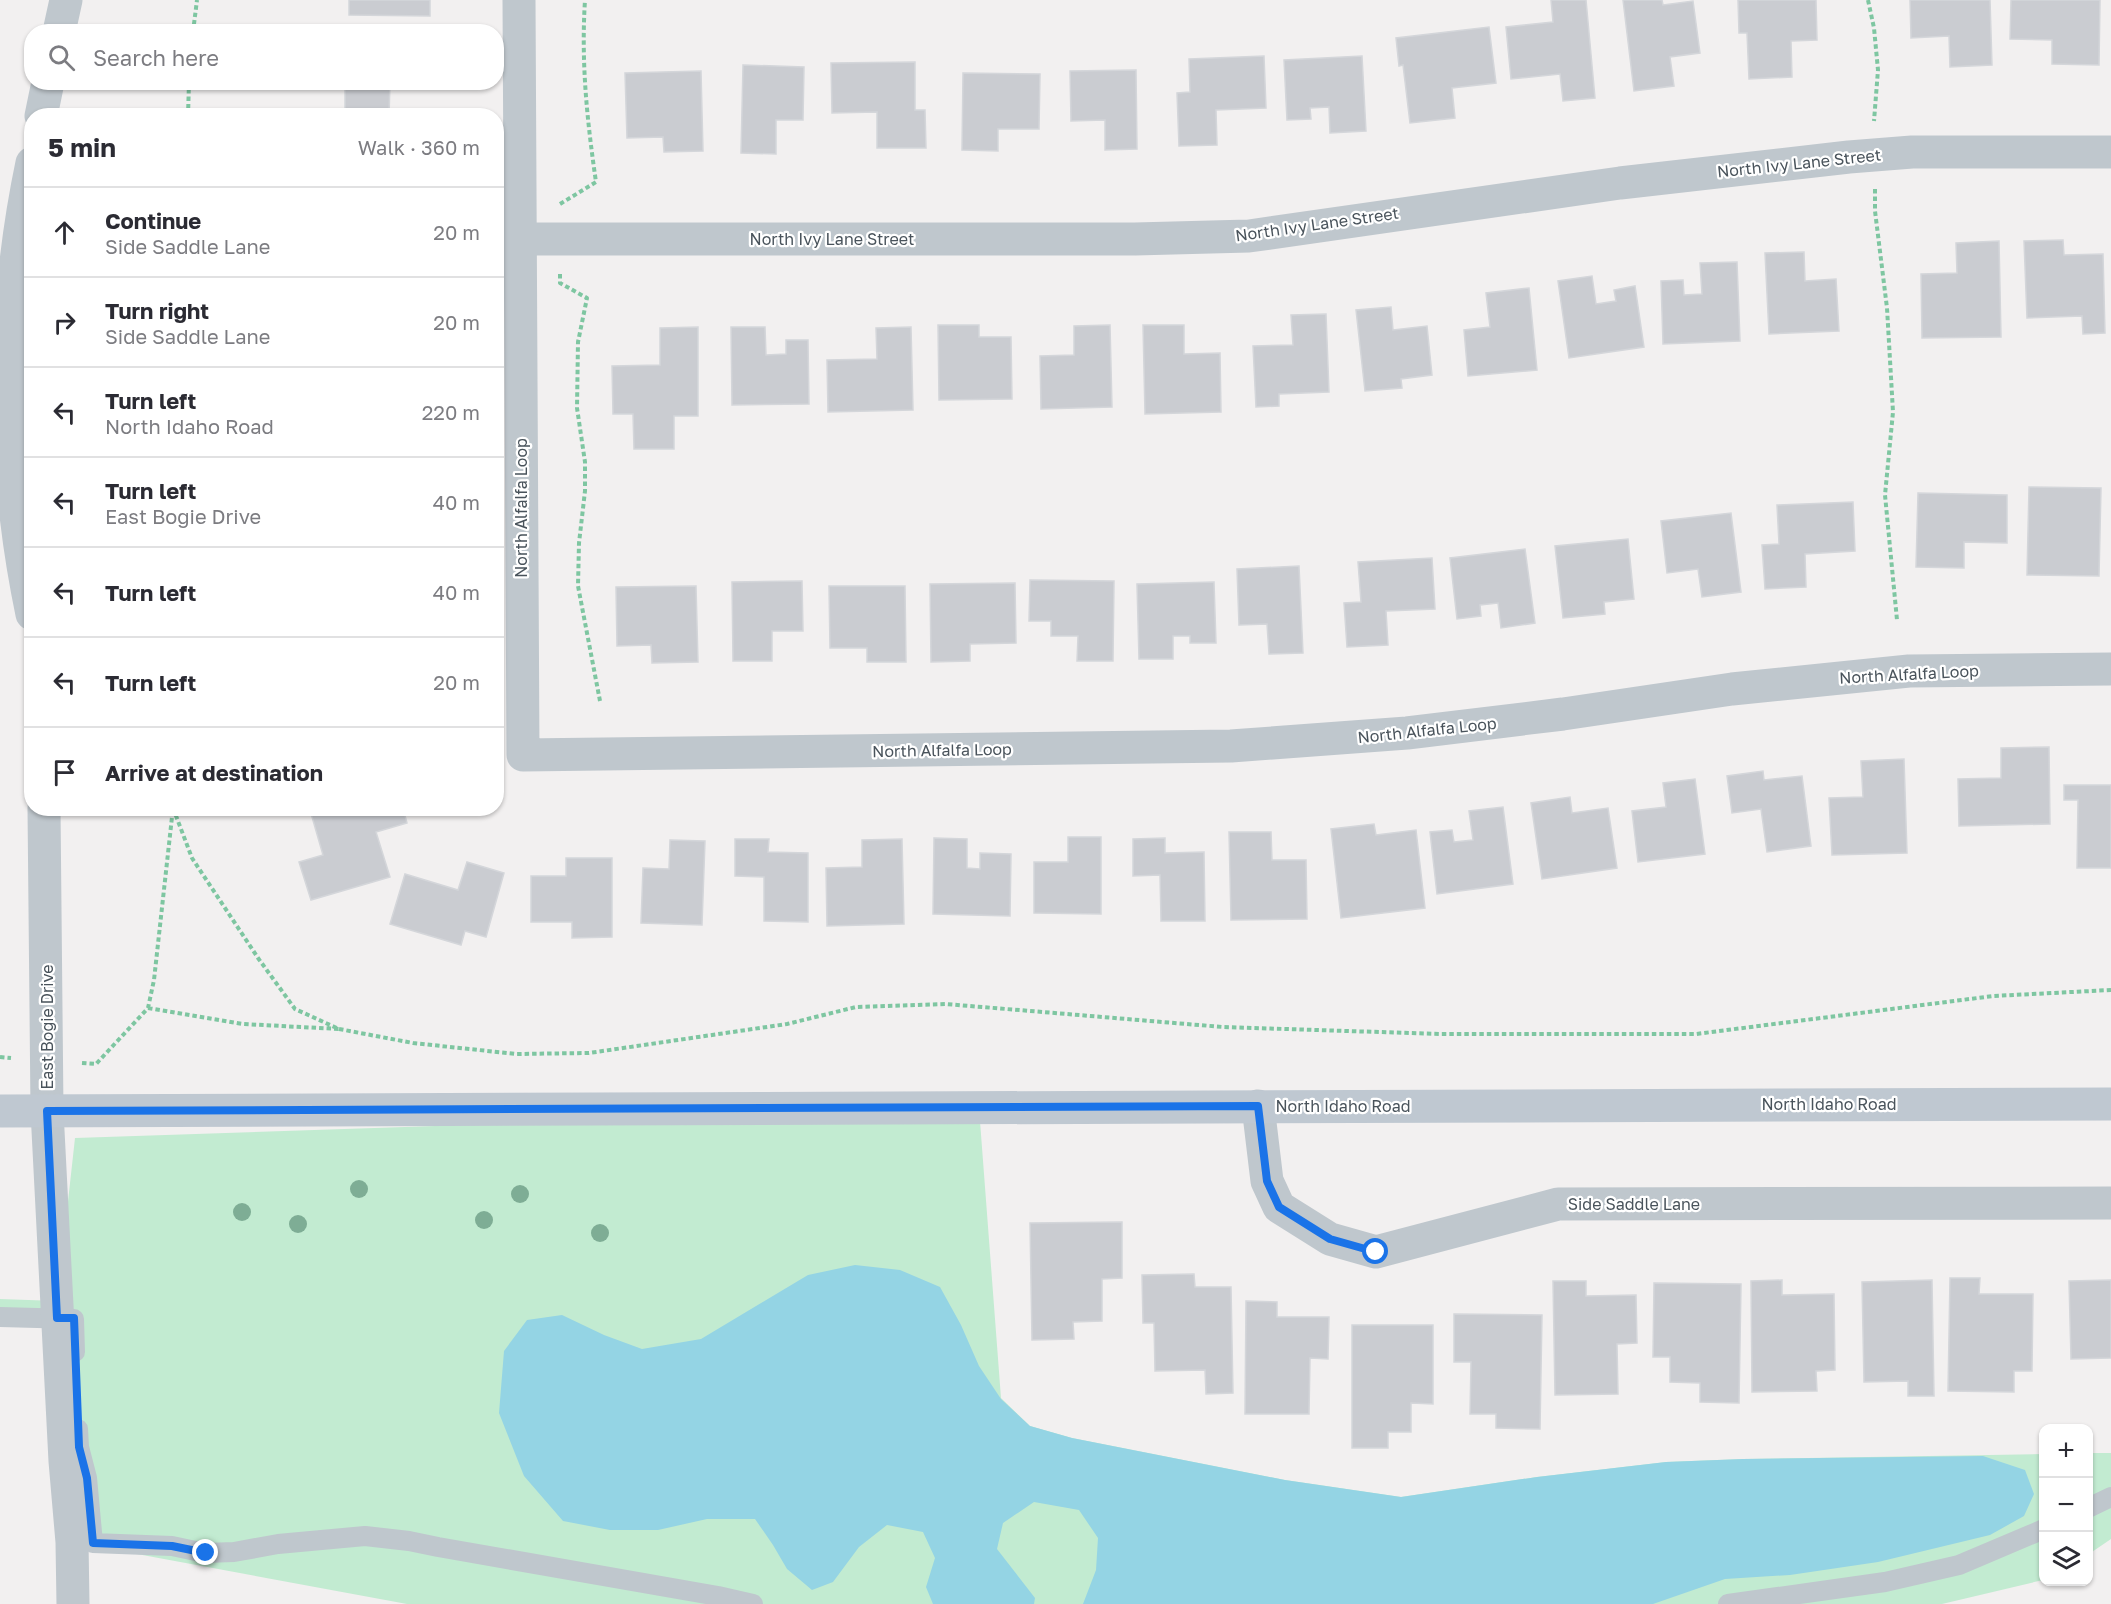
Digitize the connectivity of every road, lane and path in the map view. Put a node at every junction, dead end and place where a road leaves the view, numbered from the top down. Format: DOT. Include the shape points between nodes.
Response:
graph roads {
  1 [pos="66,0"];
  2 [pos="197,0"];
  3 [pos="519,0"];
  4 [pos="585,0"];
  5 [pos="1868,0"];
  6 [pos="61,24"];
  7 [pos="194,24"];
  8 [pos="46,90"];
  9 [pos="189,90"];
  10 [pos="43,108"];
  11 [pos="188,108"];
  12 [pos="1874,109"];
  13 [pos="2111,152"];
  14 [pos="560,203"];
  15 [pos="1875,211"];
  16 [pos="24,214"];
  17 [pos="520,239"];
  18 [pos="560,283"];
  19 [pos="24,577"];
  20 [pos="1897,620"];
  21 [pos="2111,669"];
  22 [pos="600,701"];
  23 [pos="44,816"];
  24 [pos="172,816"];
  25 [pos="176,816"];
  26 [pos="2111,990"];
  27 [pos="148,1008"];
  28 [pos="339,1029"];
  29 [pos="96,1064"];
  30 [pos="2111,1104"];
  31 [pos="1258,1106"];
  32 [pos="0,1111"];
  33 [pos="47,1111"];
  34 [pos="2111,1203"];
  35 [pos="0,1317"];
  36 [pos="57,1318"];
  37 [pos="2111,1497"];
  38 [pos="2093,1506"];
  39 [pos="2039,1531"];
  40 [pos="73,1604"];
  41 [pos="753,1604"];
  42 [pos="1728,1604"];
  1 -- 6 [label="street"];
  2 -- 7 [label="path"];
  3 -- 17 [label="street, North Alfalfa Loop"];
  4 -- 14 [label="path" via="583,54 596,182"];
  5 -- 12 [label="path" via="1878,70"];
  8 -- 10 [label="street"];
  9 -- 11 [label="path"];
  13 -- 17 [label="street, North Ivy Lane Street" via="1912,152 1849,157 1620,183 1249,236"];
  15 -- 20 [label="path" via="1887,308 1893,412 1885,495"];
  16 -- 19 [label="street" via="8,353 13,483"];
  17 -- 21 [label="street, North Alfalfa Loop" via="523,755 1243,746 1407,733 1732,689 1875,674"];
  18 -- 22 [label="path" via="587,298 578,342 577,408 585,491 578,586"];
  23 -- 33 [label="street, East Bogie Drive"];
  24 -- 27 [label="path"];
  25 -- 28 [label="path" via="192,858 294,1009"];
  26 -- 28 [label="path" via="1993,996 1696,1034 1441,1034 1223,1027 946,1004 856,1007 787,1024 589,1053 516,1054 413,1043"];
  27 -- 28 [label="path" via="243,1024"];
  27 -- 29 [label="path"];
  30 -- 31 [label="main road, North Idaho Road"];
  31 -- 33 [label="main road, North Idaho Road"];
  31 -- 34 [label="street, Side Saddle Lane" via="1267,1181 1279,1207 1330,1239 1376,1252 1558,1204"];
  32 -- 33 [label="main road, North Idaho Road"];
  33 -- 36 [label="street, East Bogie Drive"];
  35 -- 36 [label="lane"];
  36 -- 40 [label="street, East Bogie Drive"];
  36 -- 41 [label="lane" via="74,1318 79,1447 87,1478 93,1543 172,1546 206,1553 365,1536 410,1540"];
  37 -- 38 [label="lane"];
  39 -- 42 [label="lane" via="1959,1564 1885,1582"];
}
